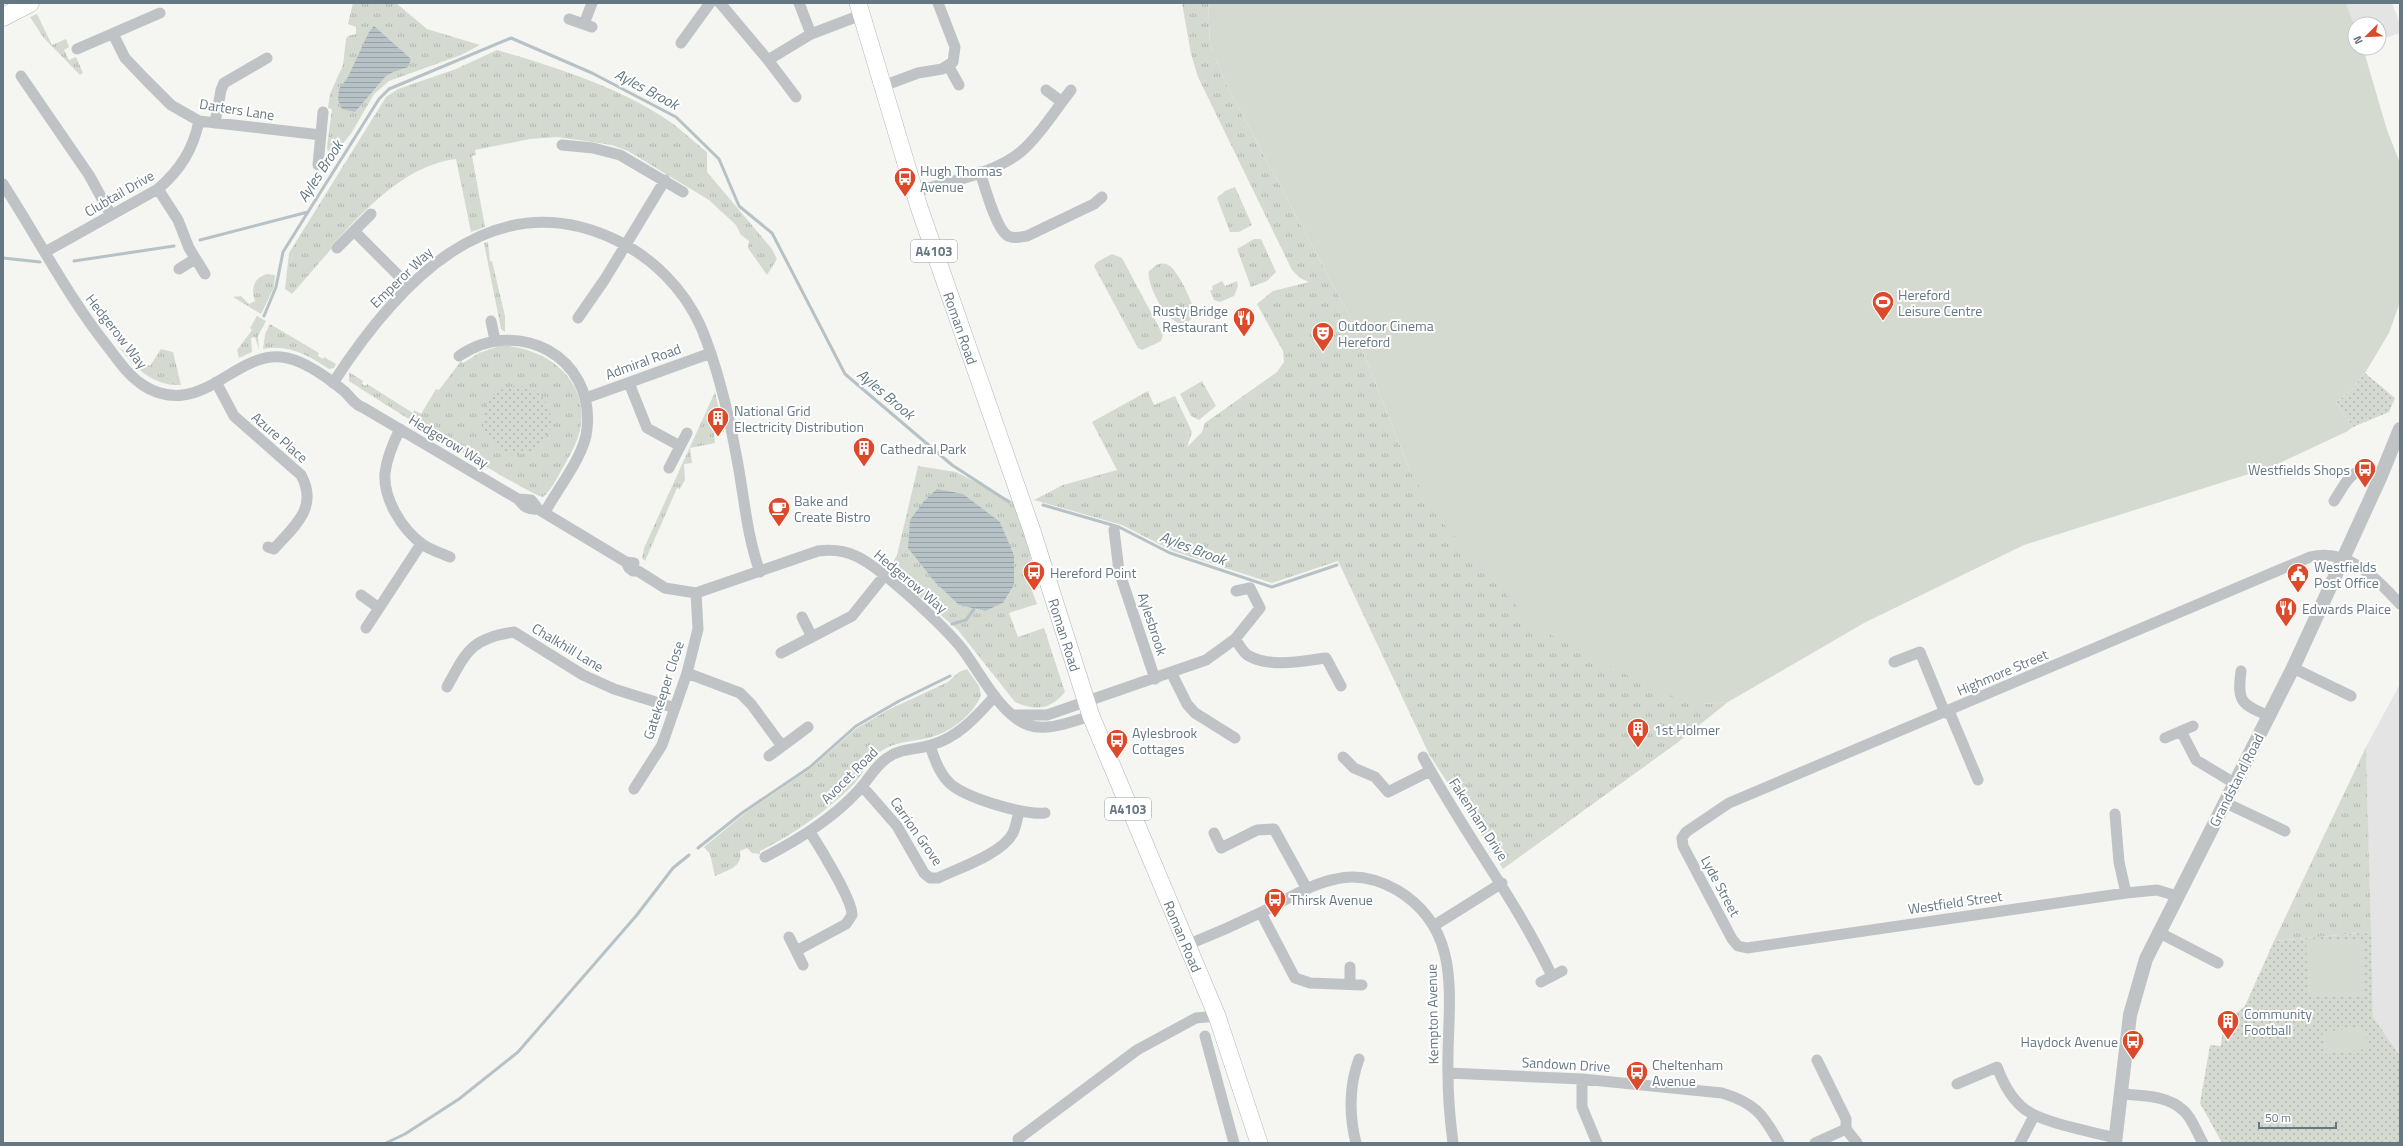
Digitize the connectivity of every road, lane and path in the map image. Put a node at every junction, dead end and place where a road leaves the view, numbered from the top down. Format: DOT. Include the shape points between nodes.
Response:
graph roads {
  1 [pos="18,3"];
  2 [pos="30,3"];
  3 [pos="592,3"];
  4 [pos="710,3"];
  5 [pos="720,3"];
  6 [pos="799,3"];
  7 [pos="938,3"];
  8 [pos="3,9"];
  9 [pos="860,9"];
  10 [pos="160,12"];
  11 [pos="3,17"];
  12 [pos="569,19"];
  13 [pos="113,34"];
  14 [pos="811,34"];
  15 [pos="681,43"];
  16 [pos="77,49"];
  17 [pos="267,58"];
  18 [pos="768,60"];
  19 [pos="948,66"];
  20 [pos="21,76"];
  21 [pos="959,85"];
  22 [pos="883,86"];
  23 [pos="1046,90"];
  24 [pos="1071,90"];
  25 [pos="796,97"];
  26 [pos="1062,102"];
  27 [pos="323,112"];
  28 [pos="199,121"];
  29 [pos="216,123"];
  30 [pos="321,136"];
  31 [pos="562,145"];
  32 [pos="318,165"];
  33 [pos="980,172"];
  34 [pos="664,180"];
  35 [pos="3,184"];
  36 [pos="158,189"];
  37 [pos="683,192"];
  38 [pos="914,192"];
  39 [pos="1102,197"];
  40 [pos="371,214"];
  41 [pos="111,215"];
  42 [pos="354,231"];
  43 [pos="626,245"];
  44 [pos="337,248"];
  45 [pos="45,252"];
  46 [pos="195,258"];
  47 [pos="179,269"];
  48 [pos="205,274"];
  49 [pos="409,286"];
  50 [pos="578,318"];
  51 [pos="492,321"];
  52 [pos="495,340"];
  53 [pos="711,353"];
  54 [pos="459,356"];
  55 [pos="216,382"];
  56 [pos="334,383"];
  57 [pos="628,383"];
  58 [pos="586,398"];
  59 [pos="400,429"];
  60 [pos="2400,429"];
  61 [pos="687,433"];
  62 [pos="680,446"];
  63 [pos="669,468"];
  64 [pos="2380,478"];
  65 [pos="2334,501"];
  66 [pos="541,510"];
  67 [pos="1114,530"];
  68 [pos="422,544"];
  69 [pos="268,547"];
  70 [pos="450,557"];
  71 [pos="2343,559"];
  72 [pos="760,572"];
  73 [pos="884,576"];
  74 [pos="1236,591"];
  75 [pos="696,593"];
  76 [pos="361,595"];
  77 [pos="2400,604"];
  78 [pos="379,608"];
  79 [pos="802,617"];
  80 [pos="366,628"];
  81 [pos="812,637"];
  82 [pos="1234,639"];
  83 [pos="781,653"];
  84 [pos="1894,662"];
  85 [pos="2293,668"];
  86 [pos="2241,671"];
  87 [pos="687,673"];
  88 [pos="1172,674"];
  89 [pos="1154,680"];
  90 [pos="1341,686"];
  91 [pos="447,687"];
  92 [pos="995,696"];
  93 [pos="2351,696"];
  94 [pos="675,708"];
  95 [pos="1088,708"];
  96 [pos="1947,712"];
  97 [pos="1016,715"];
  98 [pos="2269,716"];
  99 [pos="2193,726"];
  100 [pos="808,727"];
  101 [pos="2181,731"];
  102 [pos="1235,738"];
  103 [pos="2165,738"];
  104 [pos="782,746"];
  105 [pos="930,746"];
  106 [pos="769,756"];
  107 [pos="1343,757"];
  108 [pos="1423,757"];
  109 [pos="1430,771"];
  110 [pos="1978,780"];
  111 [pos="2234,782"];
  112 [pos="862,786"];
  113 [pos="634,789"];
  114 [pos="2224,802"];
  115 [pos="1019,812"];
  116 [pos="1045,813"];
  117 [pos="2115,814"];
  118 [pos="2285,831"];
  119 [pos="810,832"];
  120 [pos="1214,833"];
  121 [pos="1682,838"];
  122 [pos="765,857"];
  123 [pos="1502,883"];
  124 [pos="1307,889"];
  125 [pos="2126,893"];
  126 [pos="2177,896"];
  127 [pos="1261,913"];
  128 [pos="1435,925"];
  129 [pos="2158,932"];
  130 [pos="789,937"];
  131 [pos="1187,945"];
  132 [pos="1738,946"];
  133 [pos="796,951"];
  134 [pos="2218,963"];
  135 [pos="803,965"];
  136 [pos="1350,967"];
  137 [pos="1541,982"];
  138 [pos="1350,984"];
  139 [pos="1362,985"];
  140 [pos="1217,1016"];
  141 [pos="1205,1036"];
  142 [pos="1359,1059"];
  143 [pos="1817,1060"];
  144 [pos="1448,1073"];
  145 [pos="1582,1079"];
  146 [pos="1956,1084"];
  147 [pos="2122,1094"];
  148 [pos="2034,1116"];
  149 [pos="1846,1129"];
  150 [pos="1018,1139"];
  151 [pos="2116,1140"];
  152 [pos="1234,1143"];
  153 [pos="1259,1143"];
  154 [pos="1356,1143"];
  155 [pos="1453,1143"];
  156 [pos="1597,1143"];
  157 [pos="1779,1143"];
  158 [pos="1815,1143"];
  159 [pos="1857,1143"];
  160 [pos="2020,1143"];
  161 [pos="2203,1143"];
  1 -- 8 [label="highway"];
  2 -- 11 [label="highway"];
  3 -- 12 [label="street" via="588,26"];
  4 -- 15 [label="street"];
  5 -- 18 [label="street"];
  6 -- 14 [label="street"];
  7 -- 19 [label="street" via="955,47 953,62"];
  9 -- 14 [label="street"];
  9 -- 22 [label="main road, Roman Road / A4103"];
  10 -- 13 [label="street"];
  13 -- 16 [label="street"];
  13 -- 28 [label="street, Darters Lane" via="125,58 146,80 171,105"];
  14 -- 18 [label="street"];
  17 -- 29 [label="street" via="224,83 220,90"];
  18 -- 25 [label="street"];
  19 -- 21 [label="street"];
  19 -- 22 [label="street" via="918,73"];
  20 -- 41 [label="street" via="88,175"];
  22 -- 38 [label="main road, Roman Road / A4103"];
  23 -- 26 [label="street"];
  24 -- 26 [label="street"];
  26 -- 33 [label="street" via="1024,149 1006,161"];
  27 -- 30 [label="street"];
  28 -- 29 [label="street, Darters Lane"];
  28 -- 36 [label="street, Clubtail Drive" via="195,138 184,160 171,178"];
  29 -- 30 [label="street, Darters Lane"];
  30 -- 32 [label="street"];
  31 -- 34 [label="street" via="593,148 620,155"];
  33 -- 38 [label="street"];
  33 -- 39 [label="street" via="1001,229 1010,237 1027,236 1094,204"];
  34 -- 37 [label="street"];
  34 -- 43 [label="street"];
  35 -- 45 [label="street, Hedgerow Way"];
  36 -- 41 [label="street, Clubtail Drive"];
  36 -- 46 [label="street" via="178,220"];
  38 -- 95 [label="main road, Roman Road / A4103" via="1030,524"];
  40 -- 42 [label="street"];
  41 -- 45 [label="street, Clubtail Drive"];
  42 -- 44 [label="street"];
  42 -- 49 [label="street"];
  43 -- 49 [label="street, Emperor Way" via="600,232 578,227 546,223 516,226 457,248 434,263"];
  43 -- 50 [label="street"];
  43 -- 53 [label="street, Emperor Way" via="661,270 683,296 700,326"];
  45 -- 55 [label="street, Hedgerow Way" via="97,333 126,371 140,384 155,392 176,395 196,392"];
  46 -- 47 [label="street"];
  46 -- 48 [label="street"];
  49 -- 56 [label="street, Emperor Way" via="367,332"];
  51 -- 52 [label="street"];
  52 -- 54 [label="street"];
  52 -- 58 [label="street" via="522,340 552,353 571,369"];
  53 -- 57 [label="street, Admiral Road"];
  53 -- 72 [label="street, Emperor Way" via="724,399 750,538"];
  55 -- 56 [label="street, Hedgerow Way" via="261,359 281,357 297,361"];
  55 -- 69 [label="street, Azure Place" via="234,416 301,475 306,484 308,499 303,515 274,550"];
  56 -- 59 [label="street, Hedgerow Way" via="345,393 358,396 364,408"];
  57 -- 58 [label="street, Admiral Road"];
  57 -- 62 [label="street" via="647,428"];
  58 -- 66 [label="street" via="588,429 584,443"];
  59 -- 66 [label="street, Hedgerow Way" via="518,499 531,500"];
  59 -- 68 [label="street" via="388,458 386,484 395,510 410,533"];
  60 -- 64 [label="street, Grandstand Road"];
  61 -- 62 [label="street"];
  62 -- 63 [label="street"];
  64 -- 65 [label="street" via="2362,470 2356,472"];
  64 -- 71 [label="street, Grandstand Road"];
  66 -- 75 [label="street, Hedgerow Way" via="626,562 629,568 665,588"];
  67 -- 89 [label="street, Aylesbrook" via="1119,571"];
  68 -- 70 [label="street"];
  68 -- 78 [label="street"];
  71 -- 77 [label="street, Highmore Street" via="2368,571"];
  71 -- 85 [label="street, Grandstand Road"];
  71 -- 96 [label="street, Highmore Street" via="2328,555 2310,557"];
  72 -- 73 [label="street, Hedgerow Way" via="828,549 857,556"];
  72 -- 75 [label="street, Hedgerow Way"];
  73 -- 81 [label="street" via="852,616"];
  73 -- 92 [label="street, Hedgerow Way" via="950,635"];
  74 -- 82 [label="street, Aylesbrook" via="1250,588 1260,608"];
  75 -- 87 [label="street, Gatekeeper Close" via="698,628"];
  76 -- 78 [label="street"];
  78 -- 80 [label="street"];
  79 -- 81 [label="street"];
  81 -- 83 [label="street"];
  82 -- 88 [label="street, Aylesbrook" via="1206,660"];
  82 -- 90 [label="street" via="1248,656 1268,662 1294,663 1326,658"];
  84 -- 96 [label="street" via="1920,652"];
  85 -- 93 [label="street"];
  85 -- 98 [label="street, Grandstand Road"];
  86 -- 98 [label="street" via="2238,691 2241,700 2246,706"];
  87 -- 94 [label="street, Gatekeeper Close"];
  87 -- 104 [label="street" via="740,693"];
  88 -- 89 [label="street, Aylesbrook"];
  88 -- 102 [label="street, Aylesbrook" via="1187,704 1195,713"];
  89 -- 95 [label="street, Aylesbrook"];
  91 -- 94 [label="street, Chalkhill Lane" via="453,666 478,642 514,632 583,675 614,689"];
  92 -- 97 [label="street, Hedgerow Way"];
  92 -- 105 [label="street, Avocet Road" via="958,733"];
  94 -- 113 [label="street, Gatekeeper Close" via="662,745"];
  95 -- 97 [label="street" via="1047,715"];
  95 -- 97 [label="street, Hedgerow Way" via="1042,727 1028,725"];
  95 -- 131 [label="main road, Roman Road / A4103"];
  96 -- 110 [label="street"];
  96 -- 121 [label="street, Highmore Street" via="1729,803 1686,832"];
  98 -- 111 [label="street, Grandstand Road"];
  99 -- 101 [label="street"];
  100 -- 104 [label="street"];
  101 -- 103 [label="street"];
  101 -- 111 [label="street" via="2196,760"];
  104 -- 106 [label="street"];
  105 -- 112 [label="street, Avocet Road" via="895,753 875,768"];
  105 -- 115 [label="street" via="943,775 952,785"];
  107 -- 109 [label="street, Fakenham Drive" via="1354,768 1375,777 1388,792"];
  108 -- 109 [label="street, Fakenham Drive"];
  109 -- 123 [label="street, Fakenham Drive"];
  111 -- 114 [label="street, Grandstand Road"];
  112 -- 115 [label="street, Carrion Grove" via="897,826 924,873 930,878 938,878 995,851 1006,843 1013,833"];
  112 -- 119 [label="street, Avocet Road"];
  114 -- 118 [label="street"];
  114 -- 126 [label="street, Grandstand Road"];
  115 -- 116 [label="street"];
  117 -- 125 [label="street" via="2119,862"];
  119 -- 122 [label="street, Avocet Road"];
  119 -- 133 [label="street" via="850,905 852,915 846,924"];
  120 -- 124 [label="street" via="1221,848 1257,830 1274,829"];
  121 -- 132 [label="street, Lyde Street" via="1683,846"];
  123 -- 128 [label="street, Fakenham Drive"];
  123 -- 137 [label="street, Fakenham Drive" via="1557,973"];
  124 -- 127 [label="street, Kempton Avenue"];
  124 -- 128 [label="street, Kempton Avenue" via="1337,879 1366,878 1379,881 1414,902"];
  125 -- 126 [label="street, Westfield Street" via="2157,890"];
  125 -- 132 [label="street, Westfield Street" via="1747,948"];
  126 -- 129 [label="street, Grandstand Road"];
  127 -- 131 [label="street, Kempton Avenue"];
  127 -- 138 [label="street" via="1295,978 1310,983"];
  128 -- 144 [label="street, Kempton Avenue" via="1448,967"];
  129 -- 134 [label="street"];
  129 -- 147 [label="street, Grandstand Road" via="2134,993"];
  130 -- 133 [label="street"];
  131 -- 140 [label="main road, Roman Road / A4103"];
  133 -- 135 [label="street"];
  136 -- 138 [label="street"];
  138 -- 139 [label="street"];
  140 -- 150 [label="street" via="1196,1018 1137,1050"];
  140 -- 153 [label="main road, Roman Road / A4103"];
  141 -- 152 [label="street"];
  142 -- 154 [label="street" via="1353,1080 1352,1106"];
  143 -- 149 [label="street" via="1846,1119"];
  144 -- 145 [label="street, Sandown Drive"];
  144 -- 155 [label="street, Kempton Avenue"];
  145 -- 156 [label="street" via="1582,1107"];
  145 -- 157 [label="street, Sandown Drive" via="1679,1087 1722,1093 1742,1099 1756,1108"];
  146 -- 148 [label="street" via="1997,1067 2009,1093"];
  147 -- 151 [label="street, Grandstand Road"];
  147 -- 161 [label="street" via="2164,1099 2175,1104 2185,1111"];
  148 -- 151 [label="street"];
  148 -- 160 [label="street"];
  149 -- 158 [label="street"];
  149 -- 159 [label="street"];
}
